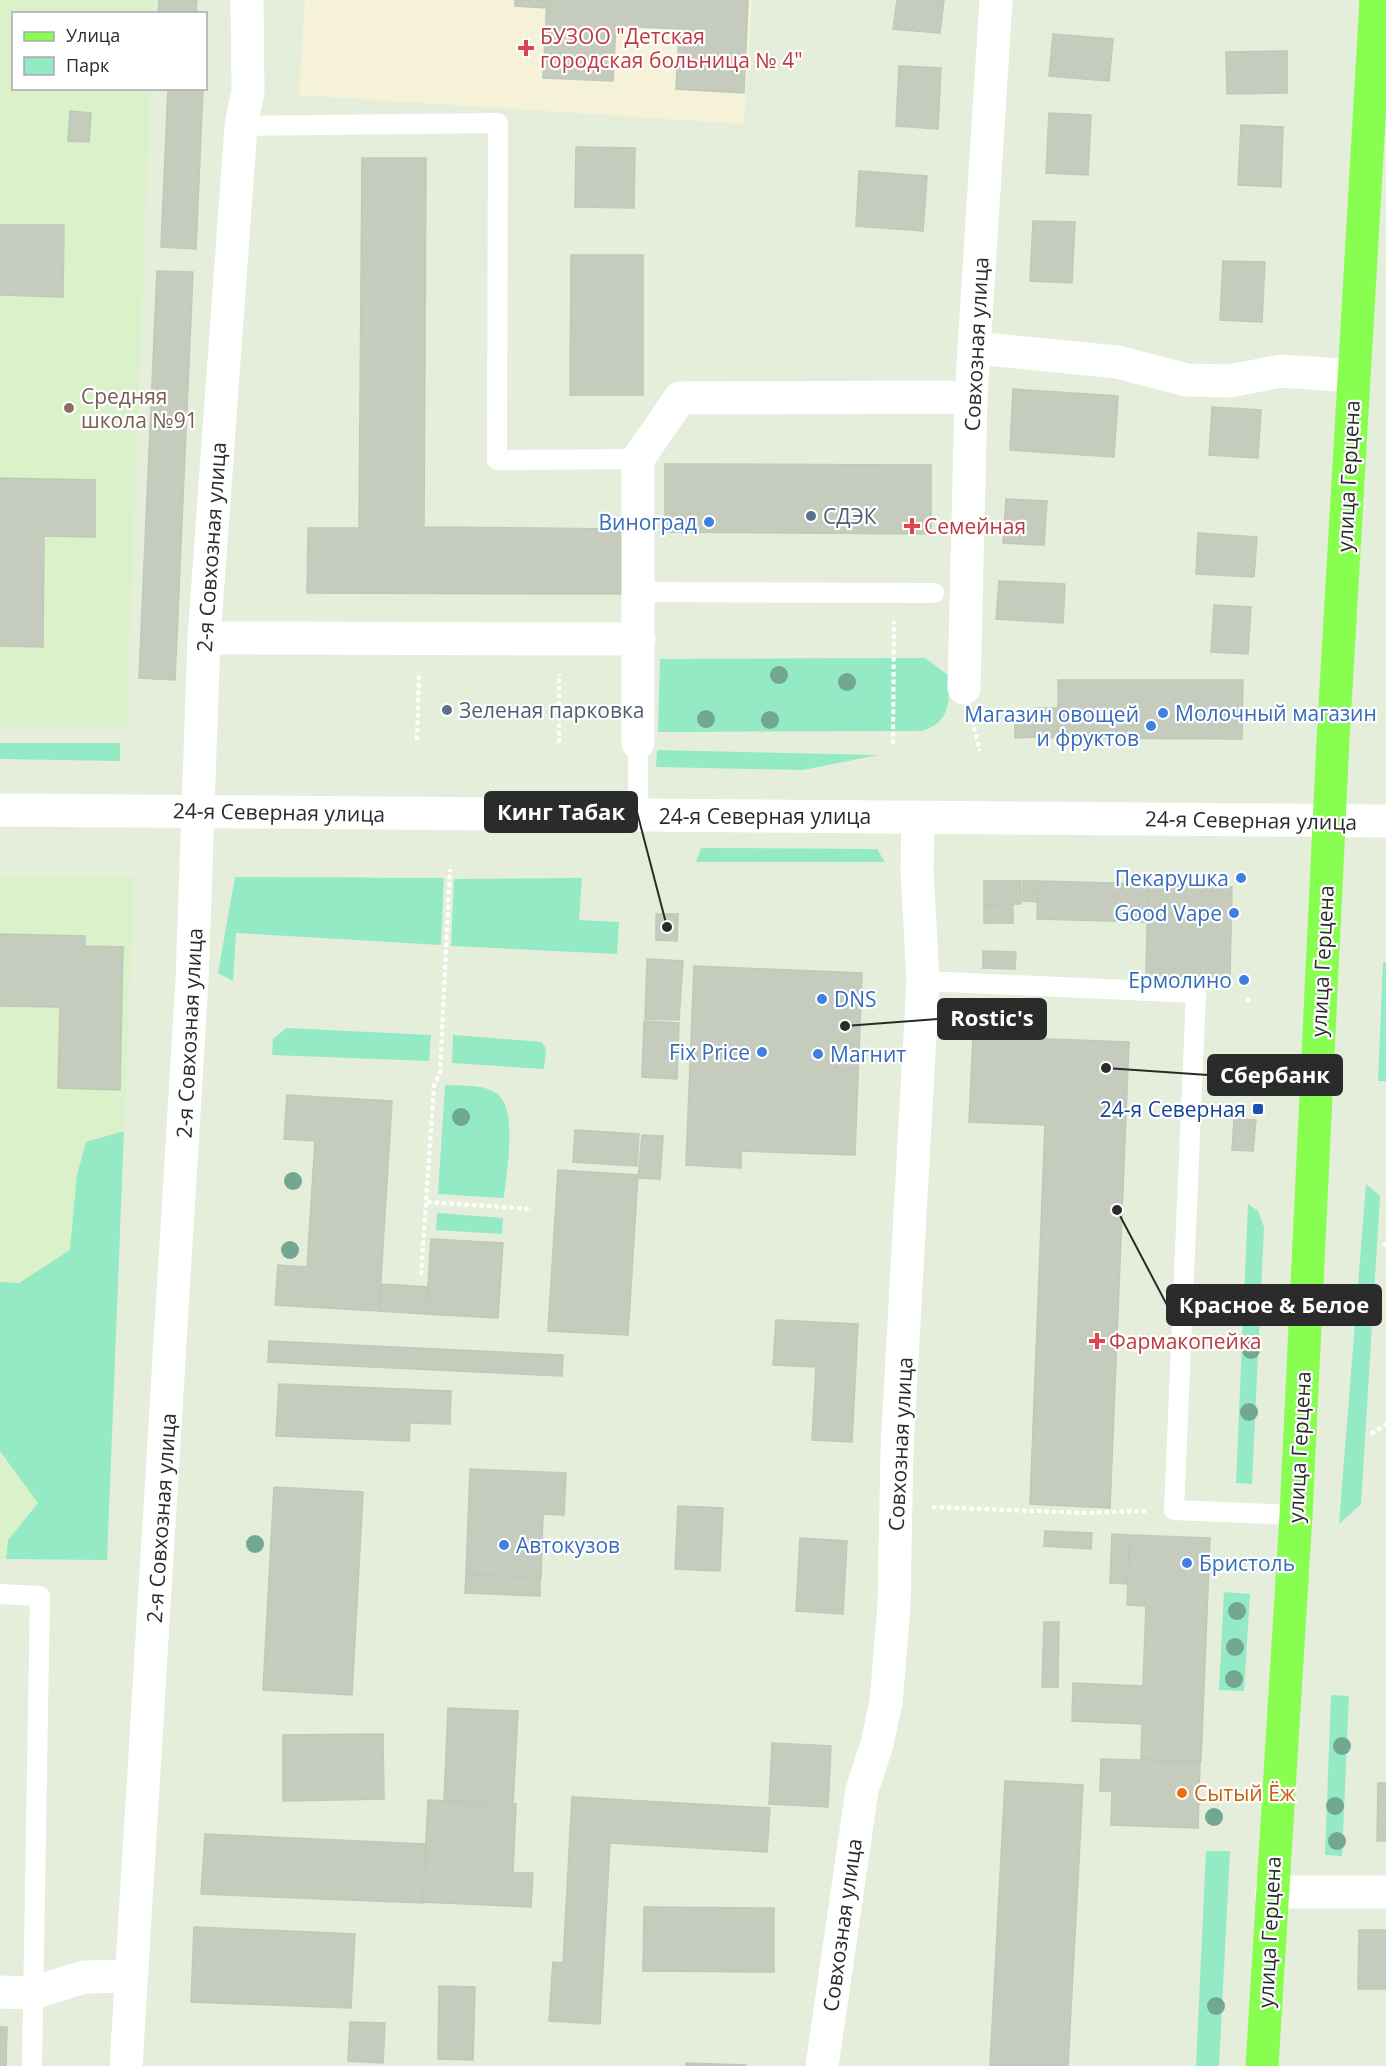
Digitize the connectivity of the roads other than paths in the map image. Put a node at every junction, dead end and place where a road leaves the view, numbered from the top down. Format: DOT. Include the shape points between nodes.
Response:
graph roads {
  1 [pos="247,0"];
  2 [pos="996,0"];
  3 [pos="1376,0"];
  4 [pos="241,126"];
  5 [pos="975,348"];
  6 [pos="1354,376"];
  7 [pos="971,398"];
  8 [pos="638,459"];
  9 [pos="639,592"];
  10 [pos="934,593"];
  11 [pos="204,638"];
  12 [pos="639,639"];
  13 [pos="963,688"];
  14 [pos="638,743"];
  15 [pos="0,810"];
  16 [pos="200,812"];
  17 [pos="638,816"];
  18 [pos="918,817"];
  19 [pos="1328,820"];
  20 [pos="1386,821"];
  21 [pos="922,981"];
  22 [pos="1296,1515"];
  23 [pos="0,1594"];
  24 [pos="1271,1892"];
  25 [pos="1386,1892"];
  26 [pos="131,1976"];
  27 [pos="0,1992"];
  28 [pos="33,1993"];
  29 [pos="32,2066"];
  30 [pos="126,2066"];
  31 [pos="822,2066"];
  32 [pos="1262,2066"];
  1 -- 4 [label="street, 2-я Совхозная улица" via="248,91"];
  2 -- 5 [label="street, Совхозная улица"];
  3 -- 6 [label="main road, улица Герцена"];
  4 -- 8 [label="lane" via="498,123 497,460"];
  4 -- 11 [label="street, 2-я Совхозная улица"];
  5 -- 6 [label="street" via="1117,362 1186,380 1229,381 1281,371"];
  5 -- 7 [label="street, Совхозная улица"];
  6 -- 19 [label="main road, улица Герцена"];
  7 -- 8 [label="street" via="680,398"];
  7 -- 13 [label="street, Совхозная улица"];
  8 -- 9 [label="street"];
  9 -- 10 [label="lane"];
  9 -- 12 [label="street"];
  11 -- 12 [label="street"];
  11 -- 16 [label="street, 2-я Совхозная улица"];
  12 -- 14 [label="street"];
  14 -- 17 [label="lane"];
  15 -- 16 [label="street, 24-я Северная улица"];
  16 -- 17 [label="street, 24-я Северная улица"];
  16 -- 26 [label="street, 2-я Совхозная улица" via="174,1321"];
  17 -- 18 [label="street, 24-я Северная улица"];
  18 -- 19 [label="street, 24-я Северная улица"];
  18 -- 21 [label="street, Совхозная улица"];
  19 -- 20 [label="street, 24-я Северная улица"];
  19 -- 22 [label="main road, улица Герцена"];
  21 -- 22 [label="lane" via="1196,993 1174,1510"];
  21 -- 31 [label="street, Совхозная улица" via="895,1506 896,1565 885,1702 862,1790"];
  22 -- 24 [label="main road, улица Герцена"];
  23 -- 28 [label="lane" via="40,1596"];
  24 -- 25 [label="street"];
  24 -- 32 [label="main road, улица Герцена"];
  26 -- 28 [label="street" via="84,1977"];
  26 -- 30 [label="street, 2-я Совхозная улица"];
  27 -- 28 [label="street"];
  28 -- 29 [label="lane"];
}
